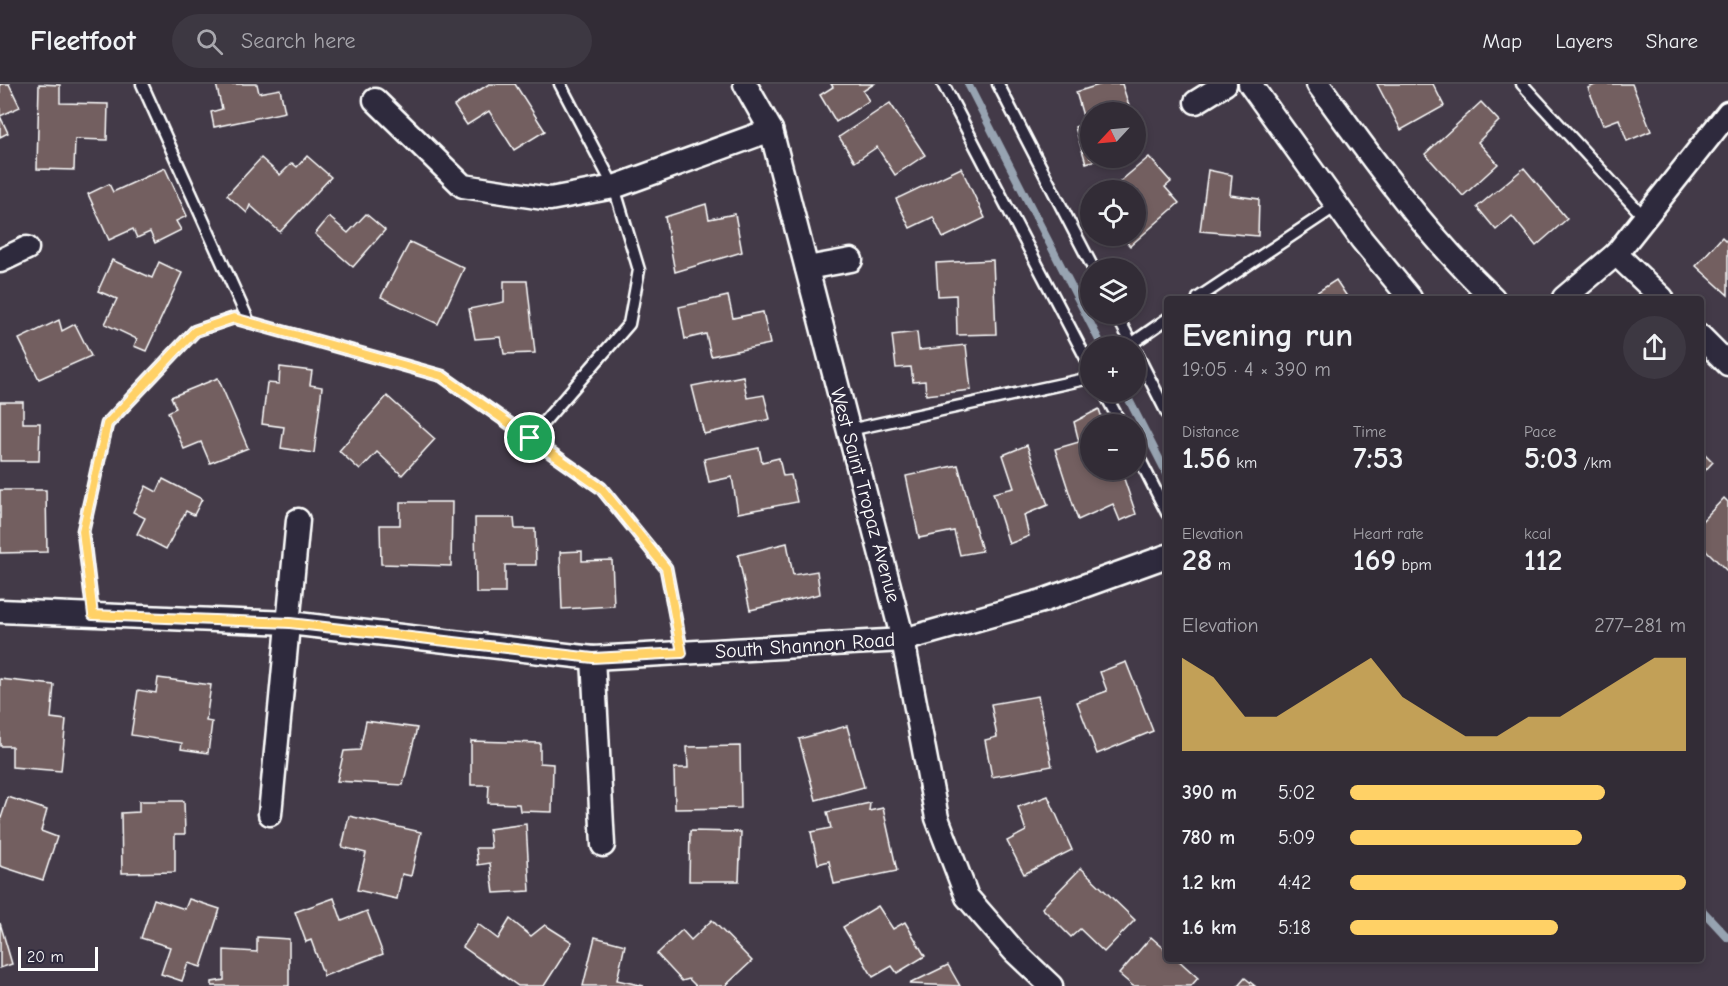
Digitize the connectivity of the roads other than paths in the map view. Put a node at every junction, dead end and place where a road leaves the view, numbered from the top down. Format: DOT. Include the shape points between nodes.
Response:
graph roads {
  1 [pos="142,84"];
  2 [pos="560,84"];
  3 [pos="745,84"];
  4 [pos="943,84"];
  5 [pos="998,84"];
  6 [pos="1225,84"];
  7 [pos="1250,84"];
  8 [pos="1318,84"];
  9 [pos="1522,84"];
  10 [pos="375,100"];
  11 [pos="1196,102"];
  12 [pos="1728,113"];
  13 [pos="771,130"];
  14 [pos="614,187"];
  15 [pos="1336,206"];
  16 [pos="1645,218"];
  17 [pos="27,248"];
  18 [pos="1616,254"];
  19 [pos="1088,258"];
  20 [pos="851,260"];
  21 [pos="0,261"];
  22 [pos="807,268"];
  23 [pos="1201,296"];
  24 [pos="1408,296"];
  25 [pos="1491,296"];
  26 [pos="1566,296"];
  27 [pos="1660,296"];
  28 [pos="249,322"];
  29 [pos="1164,322"];
  30 [pos="1146,337"];
  31 [pos="1704,340"];
  32 [pos="1080,347"];
  33 [pos="1728,364"];
  34 [pos="1146,372"];
  35 [pos="1080,380"];
  36 [pos="1164,407"];
  37 [pos="849,430"];
  38 [pos="530,438"];
  39 [pos="1146,472"];
  40 [pos="1164,507"];
  41 [pos="298,520"];
  42 [pos="1164,557"];
  43 [pos="0,611"];
  44 [pos="93,615"];
  45 [pos="290,623"];
  46 [pos="903,640"];
  47 [pos="682,653"];
  48 [pos="593,658"];
  49 [pos="270,814"];
  50 [pos="603,845"];
  51 [pos="1051,986"];
  1 -- 28 [label="lane"];
  2 -- 14 [label="lane"];
  3 -- 13 [label="street, West Saint Tropaz Avenue"];
  4 -- 32 [label="lane"];
  5 -- 19 [label="lane"];
  6 -- 11 [label="street"];
  7 -- 15 [label="street"];
  8 -- 25 [label="street" via="1406,205 1450,258"];
  9 -- 16 [label="lane"];
  10 -- 14 [label="street" via="464,186 550,200"];
  12 -- 16 [label="street"];
  13 -- 14 [label="street"];
  13 -- 22 [label="street, West Saint Tropaz Avenue"];
  14 -- 38 [label="lane" via="639,270 629,324"];
  15 -- 23 [label="lane"];
  15 -- 24 [label="street"];
  16 -- 18 [label="street"];
  17 -- 21 [label="street"];
  18 -- 26 [label="street"];
  18 -- 27 [label="street"];
  20 -- 22 [label="street"];
  22 -- 37 [label="street, West Saint Tropaz Avenue"];
  28 -- 38 [label="lane" via="442,376"];
  28 -- 44 [label="lane" via="234,318 195,331 107,424 83,531"];
  29 -- 30 [label="lane"];
  31 -- 33 [label="street"];
  34 -- 36 [label="lane"];
  35 -- 37 [label="lane"];
  37 -- 46 [label="street, West Saint Tropaz Avenue"];
  38 -- 47 [label="lane" via="601,488 666,568"];
  39 -- 40 [label="lane"];
  41 -- 45 [label="street"];
  42 -- 46 [label="street, South Shannon Road" via="1042,601"];
  43 -- 44 [label="street, South Shannon Road"];
  44 -- 45 [label="street, South Shannon Road"];
  45 -- 48 [label="street, South Shannon Road"];
  45 -- 49 [label="street"];
  46 -- 47 [label="street, South Shannon Road"];
  46 -- 51 [label="street, West Saint Tropaz Avenue" via="937,818 967,897"];
  47 -- 48 [label="street, South Shannon Road"];
  48 -- 50 [label="street"];
}
